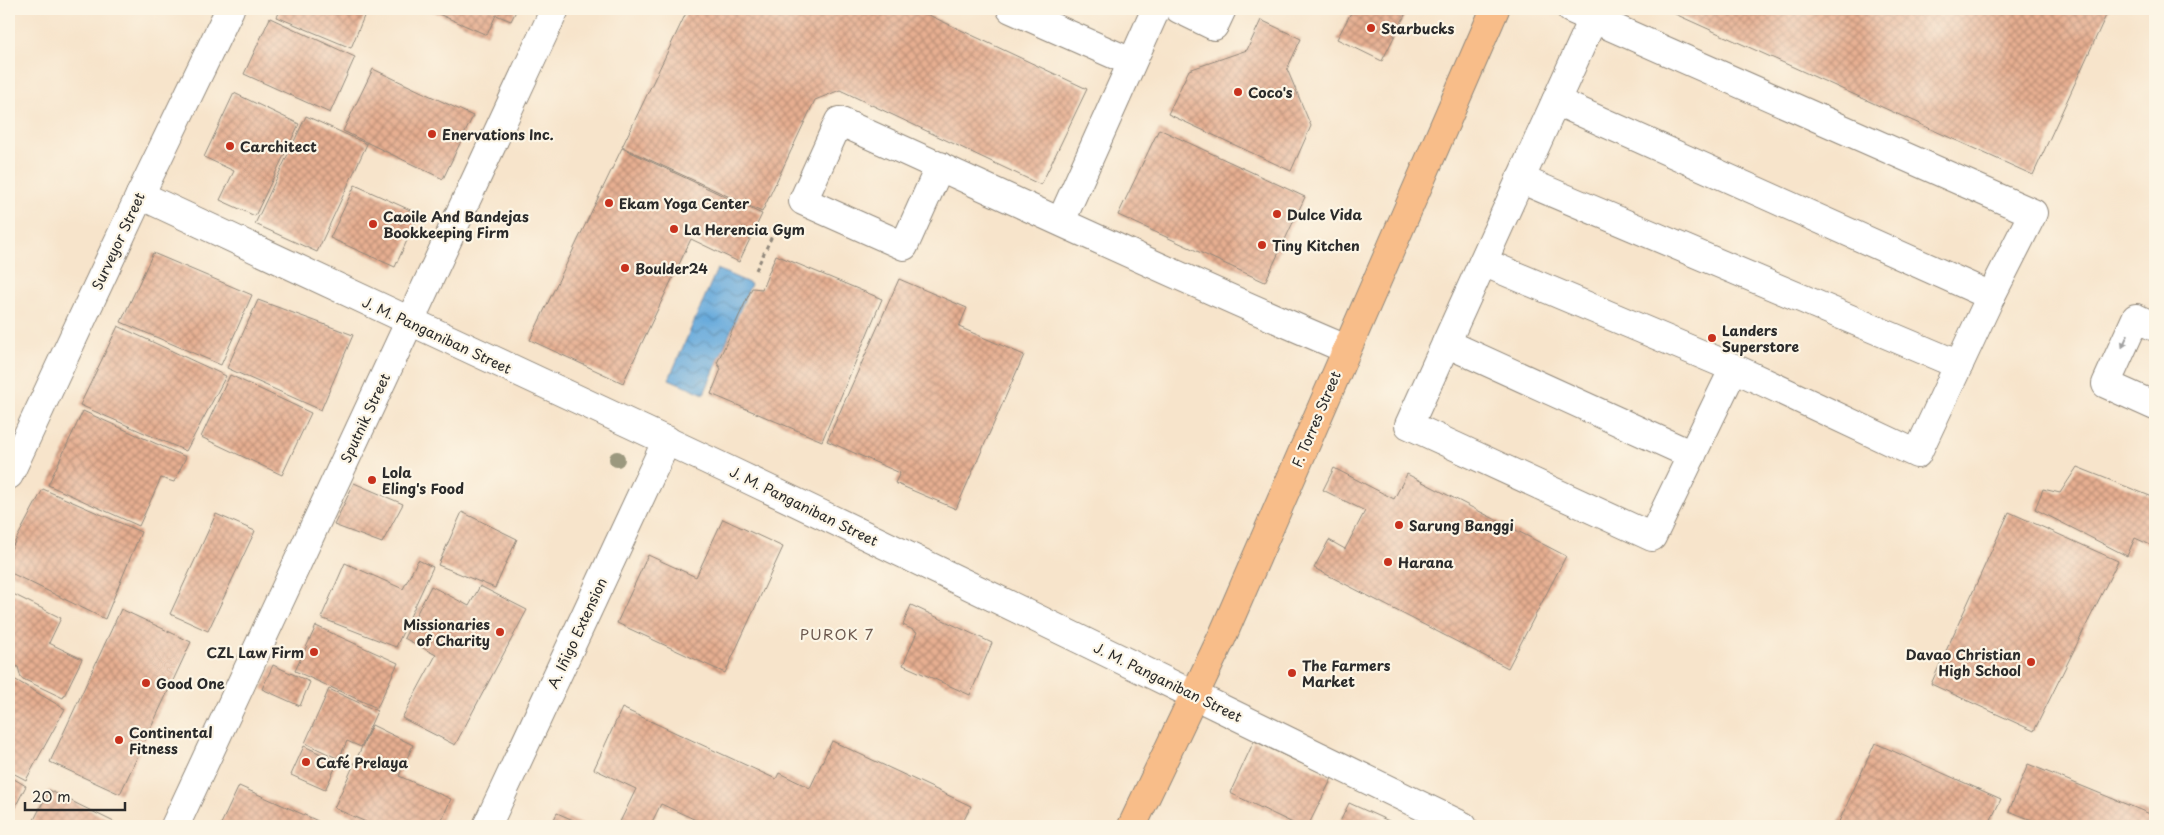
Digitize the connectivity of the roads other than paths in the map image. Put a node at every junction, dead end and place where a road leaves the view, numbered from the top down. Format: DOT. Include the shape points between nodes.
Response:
graph roads {
  1 [pos="230,9"];
  2 [pos="555,9"];
  3 [pos="1011,9"];
  4 [pos="1156,9"];
  5 [pos="1179,9"];
  6 [pos="1222,9"];
  7 [pos="1495,9"];
  8 [pos="1582,14"];
  9 [pos="1131,62"];
  10 [pos="1556,101"];
  11 [pos="940,166"];
  12 [pos="1520,179"];
  13 [pos="140,196"];
  14 [pos="1061,221"];
  15 [pos="1483,262"];
  16 [pos="1991,296"];
  17 [pos="409,322"];
  18 [pos="2155,327"];
  19 [pos="1446,343"];
  20 [pos="1346,349"];
  21 [pos="1959,365"];
  22 [pos="1734,368"];
  23 [pos="2155,406"];
  24 [pos="667,440"];
  25 [pos="1692,454"];
  26 [pos="9,475"];
  27 [pos="1194,696"];
  28 [pos="175,826"];
  29 [pos="487,826"];
  30 [pos="1132,826"];
  31 [pos="1463,826"];
  1 -- 13 [label="street, Surveyor Street"];
  2 -- 17 [label="street, Sputnik Street"];
  3 -- 9 [label="street"];
  4 -- 9 [label="street"];
  5 -- 6 [label="street" via="1214,26"];
  7 -- 20 [label="main road, F. Torres Street"];
  8 -- 10 [label="street"];
  8 -- 16 [label="street" via="2033,213"];
  9 -- 14 [label="street"];
  10 -- 12 [label="street"];
  10 -- 16 [label="street"];
  11 -- 11 [label="street" via="904,246 802,200 839,121"];
  11 -- 14 [label="street"];
  12 -- 15 [label="street"];
  12 -- 21 [label="street"];
  13 -- 17 [label="street, J. M. Panganiban Street"];
  13 -- 26 [label="street, Surveyor Street"];
  14 -- 20 [label="street"];
  15 -- 19 [label="street"];
  15 -- 22 [label="street"];
  16 -- 21 [label="street"];
  17 -- 24 [label="street, J. M. Panganiban Street"];
  17 -- 28 [label="street, Sputnik Street"];
  18 -- 23 [label="street, one-way" via="2136,318 2106,384"];
  19 -- 25 [label="street"];
  19 -- 25 [label="street" via="1410,425 1652,537"];
  20 -- 27 [label="main road, F. Torres Street"];
  21 -- 22 [label="street" via="1917,454"];
  22 -- 25 [label="street"];
  24 -- 27 [label="street, J. M. Panganiban Street"];
  24 -- 29 [label="street, A. Iñigo Extension"];
  27 -- 30 [label="main road, F. Torres Street"];
  27 -- 31 [label="street, J. M. Panganiban Street"];
}
